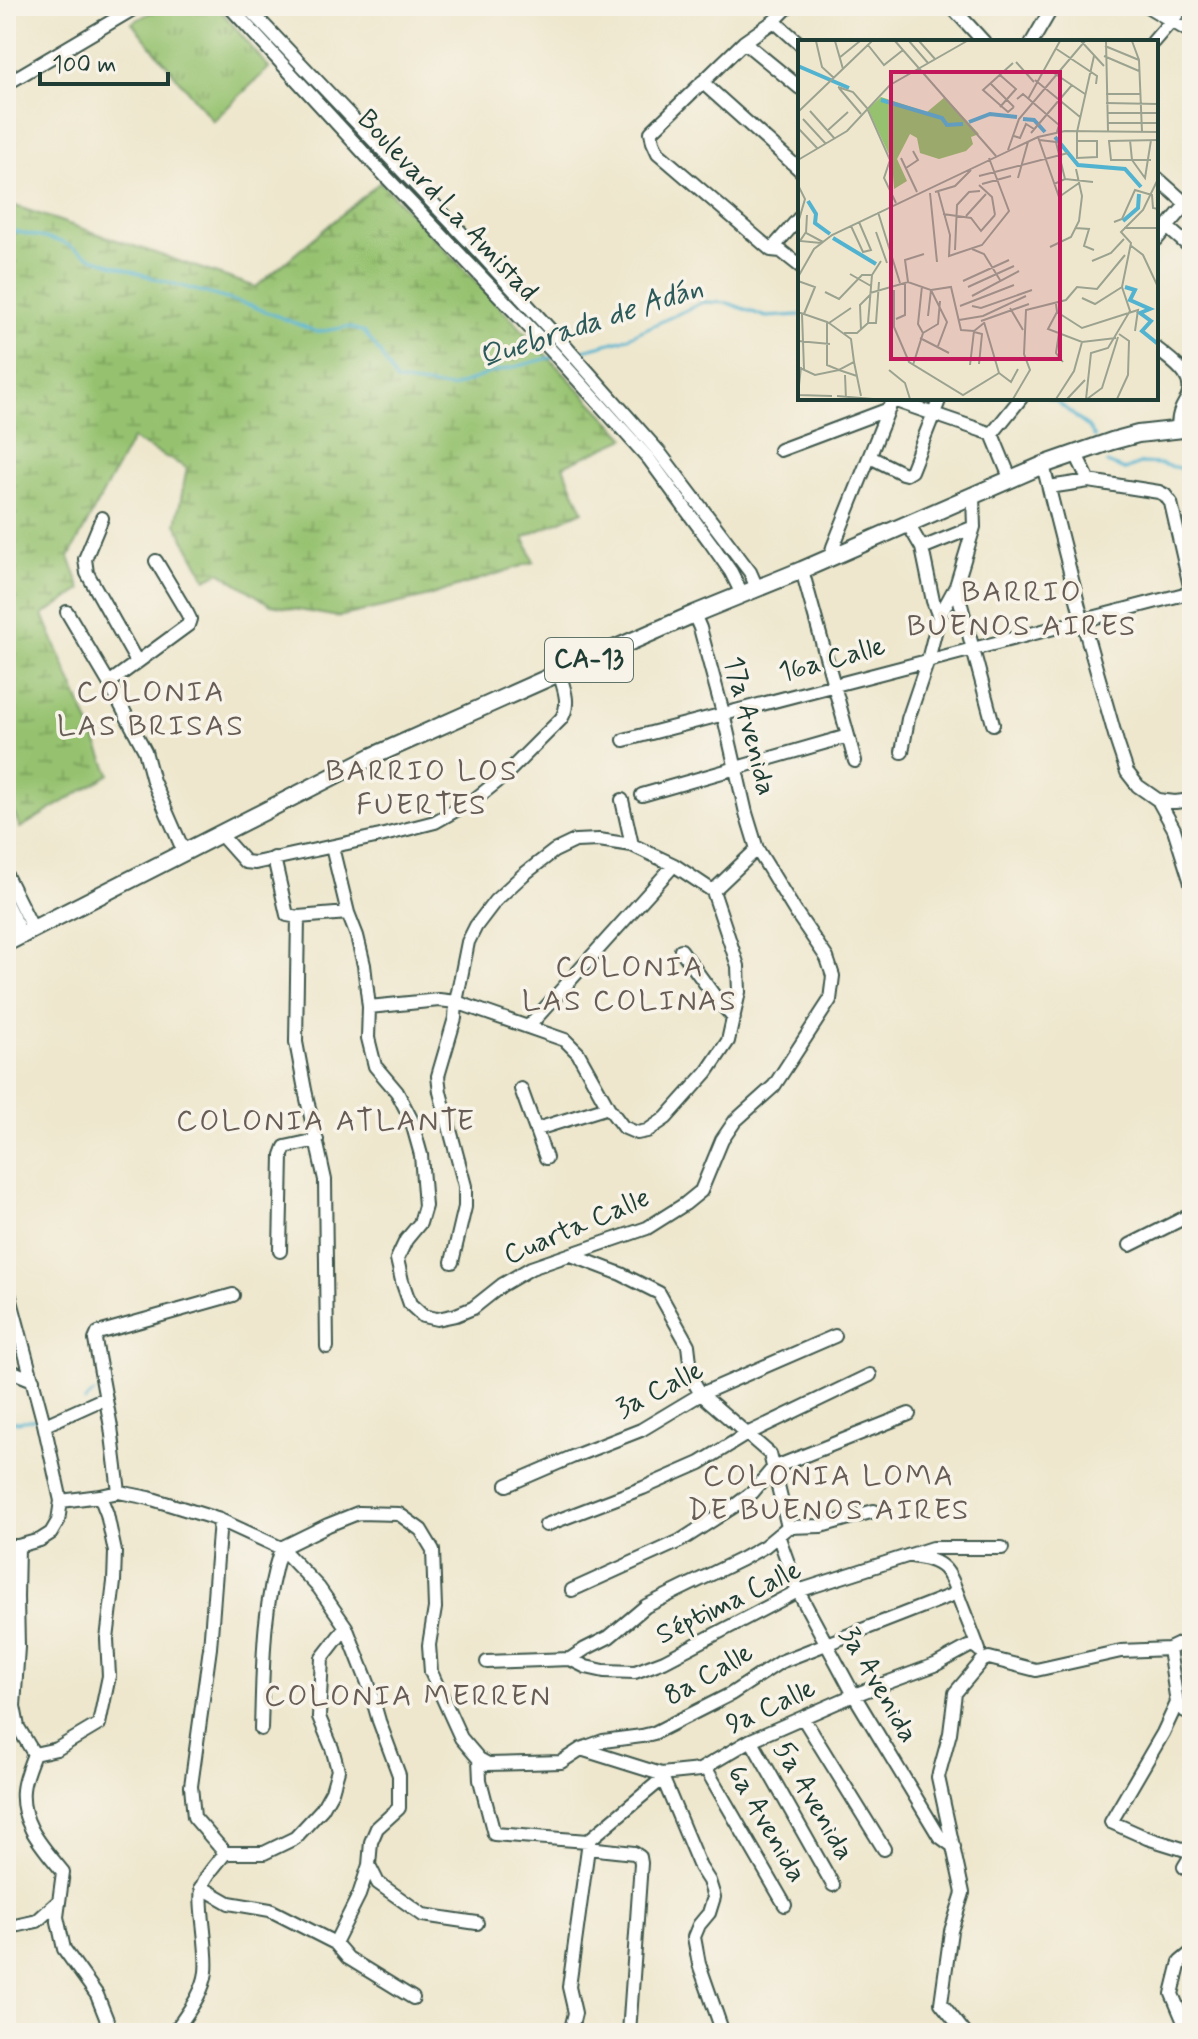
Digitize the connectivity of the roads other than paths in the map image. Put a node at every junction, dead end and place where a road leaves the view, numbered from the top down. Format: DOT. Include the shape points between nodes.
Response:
graph roads {
  1 [pos="138,6"];
  2 [pos="229,6"];
  3 [pos="246,6"];
  4 [pos="789,6"];
  5 [pos="951,6"];
  6 [pos="1053,6"];
  7 [pos="1147,6"];
  8 [pos="1184,6"];
  9 [pos="1172,20"];
  10 [pos="774,21"];
  11 [pos="1192,33"];
  12 [pos="982,40"];
  13 [pos="1033,40"];
  14 [pos="1155,40"];
  15 [pos="744,42"];
  16 [pos="798,42"];
  17 [pos="702,82"];
  18 [pos="6,84"];
  19 [pos="798,86"];
  20 [pos="798,168"];
  21 [pos="1158,179"];
  22 [pos="1190,203"];
  23 [pos="798,219"];
  24 [pos="1167,227"];
  25 [pos="1158,238"];
  26 [pos="1192,249"];
  27 [pos="771,250"];
  28 [pos="798,264"];
  29 [pos="1158,350"];
  30 [pos="939,400"];
  31 [pos="1014,401"];
  32 [pos="892,402"];
  33 [pos="934,414"];
  34 [pos="1185,429"];
  35 [pos="992,434"];
  36 [pos="780,450"];
  37 [pos="1076,454"];
  38 [pos="870,457"];
  39 [pos="1043,465"];
  40 [pos="1011,480"];
  41 [pos="1089,481"];
  42 [pos="1049,487"];
  43 [pos="973,496"];
  44 [pos="102,518"];
  45 [pos="908,524"];
  46 [pos="974,527"];
  47 [pos="922,548"];
  48 [pos="830,558"];
  49 [pos="156,561"];
  50 [pos="802,570"];
  51 [pos="956,586"];
  52 [pos="750,591"];
  53 [pos="1192,593"];
  54 [pos="67,612"];
  55 [pos="694,614"];
  56 [pos="939,617"];
  57 [pos="1082,619"];
  58 [pos="972,649"];
  59 [pos="928,660"];
  60 [pos="137,662"];
  61 [pos="559,673"];
  62 [pos="109,683"];
  63 [pos="834,685"];
  64 [pos="723,713"];
  65 [pos="993,724"];
  66 [pos="848,736"];
  67 [pos="624,740"];
  68 [pos="902,752"];
  69 [pos="855,761"];
  70 [pos="736,769"];
  71 [pos="642,795"];
  72 [pos="622,800"];
  73 [pos="1158,800"];
  74 [pos="1192,800"];
  75 [pos="220,834"];
  76 [pos="632,845"];
  77 [pos="332,847"];
  78 [pos="757,849"];
  79 [pos="184,852"];
  80 [pos="274,858"];
  81 [pos="674,865"];
  82 [pos="6,875"];
  83 [pos="1192,886"];
  84 [pos="713,891"];
  85 [pos="6,903"];
  86 [pos="348,913"];
  87 [pos="298,917"];
  88 [pos="28,932"];
  89 [pos="6,943"];
  90 [pos="681,950"];
  91 [pos="833,988"];
  92 [pos="456,1002"];
  93 [pos="369,1007"];
  94 [pos="734,1018"];
  95 [pos="528,1027"];
  96 [pos="521,1089"];
  97 [pos="608,1107"];
  98 [pos="537,1129"];
  99 [pos="317,1140"];
  100 [pos="546,1158"];
  101 [pos="1192,1214"];
  102 [pos="1130,1245"];
  103 [pos="280,1251"];
  104 [pos="571,1255"];
  105 [pos="452,1262"];
  106 [pos="6,1282"];
  107 [pos="233,1295"];
  108 [pos="835,1336"];
  109 [pos="327,1347"];
  110 [pos="6,1369"];
  111 [pos="870,1375"];
  112 [pos="33,1380"];
  113 [pos="701,1394"];
  114 [pos="105,1398"];
  115 [pos="909,1414"];
  116 [pos="43,1420"];
  117 [pos="747,1434"];
  118 [pos="773,1468"];
  119 [pos="507,1485"];
  120 [pos="119,1492"];
  121 [pos="100,1496"];
  122 [pos="61,1501"];
  123 [pos="874,1511"];
  124 [pos="220,1520"];
  125 [pos="546,1525"];
  126 [pos="783,1531"];
  127 [pos="12,1546"];
  128 [pos="281,1548"];
  129 [pos="1002,1548"];
  130 [pos="908,1555"];
  131 [pos="572,1590"];
  132 [pos="798,1591"];
  133 [pos="957,1593"];
  134 [pos="346,1627"];
  135 [pos="1192,1638"];
  136 [pos="826,1643"];
  137 [pos="977,1645"];
  138 [pos="1169,1649"];
  139 [pos="570,1659"];
  140 [pos="983,1660"];
  141 [pos="487,1662"];
  142 [pos="854,1695"];
  143 [pos="1177,1703"];
  144 [pos="1192,1714"];
  145 [pos="803,1718"];
  146 [pos="261,1729"];
  147 [pos="751,1740"];
  148 [pos="581,1749"];
  149 [pos="34,1754"];
  150 [pos="479,1759"];
  151 [pos="705,1767"];
  152 [pos="662,1777"];
  153 [pos="588,1845"];
  154 [pos="954,1847"];
  155 [pos="884,1849"];
  156 [pos="225,1853"];
  157 [pos="1192,1853"];
  158 [pos="369,1865"];
  159 [pos="1192,1874"];
  160 [pos="833,1885"];
  161 [pos="201,1887"];
  162 [pos="59,1901"];
  163 [pos="785,1905"];
  164 [pos="477,1923"];
  165 [pos="6,1928"];
  166 [pos="335,1943"];
  167 [pos="1192,1952"];
  168 [pos="413,1998"];
  169 [pos="112,2033"];
  170 [pos="174,2033"];
  171 [pos="570,2033"];
  172 [pos="629,2033"];
  173 [pos="723,2033"];
  174 [pos="965,2033"];
  175 [pos="1191,2033"];
  1 -- 18 [label="street"];
  2 -- 52 [label="street, Boulevard La Amistad" via="649,459"];
  3 -- 52 [label="street, Boulevard La Amistad" via="659,452 750,572"];
  4 -- 10 [label="street"];
  5 -- 12 [label="street"];
  6 -- 13 [label="street"];
  7 -- 9 [label="street"];
  8 -- 9 [label="street"];
  9 -- 11 [label="street"];
  9 -- 14 [label="street"];
  10 -- 15 [label="street"];
  10 -- 16 [label="street"];
  15 -- 17 [label="street"];
  15 -- 19 [label="street"];
  17 -- 20 [label="street"];
  17 -- 27 [label="street" via="651,132 653,142 658,153"];
  21 -- 22 [label="street"];
  22 -- 24 [label="street"];
  23 -- 27 [label="street"];
  24 -- 25 [label="street"];
  24 -- 26 [label="street"];
  27 -- 28 [label="street"];
  29 -- 34 [label="street" via="1189,376 1189,396 1178,417"];
  30 -- 33 [label="street"];
  31 -- 35 [label="street"];
  32 -- 33 [label="street"];
  32 -- 36 [label="street"];
  32 -- 38 [label="street"];
  33 -- 35 [label="street"];
  33 -- 38 [label="street" via="911,471 902,473"];
  34 -- 37 [label="main road, CA-13" via="1125,437"];
  35 -- 40 [label="street"];
  37 -- 39 [label="main road, CA-13"];
  37 -- 41 [label="street"];
  38 -- 48 [label="street"];
  39 -- 40 [label="main road, CA-13"];
  39 -- 42 [label="street"];
  40 -- 43 [label="main road, CA-13"];
  41 -- 42 [label="street"];
  41 -- 53 [label="street" via="1168,497"];
  42 -- 57 [label="street"];
  43 -- 45 [label="main road, CA-13"];
  43 -- 46 [label="street"];
  44 -- 60 [label="street" via="85,565"];
  45 -- 47 [label="street"];
  45 -- 48 [label="main road, CA-13"];
  46 -- 47 [label="street"];
  46 -- 51 [label="street"];
  47 -- 56 [label="street"];
  48 -- 50 [label="main road, CA-13"];
  49 -- 60 [label="street" via="190,619"];
  50 -- 52 [label="main road, CA-13"];
  50 -- 63 [label="street"];
  51 -- 56 [label="street"];
  51 -- 58 [label="street"];
  52 -- 55 [label="main road, CA-13"];
  53 -- 57 [label="street, 16a Calle"];
  54 -- 62 [label="street"];
  55 -- 61 [label="main road, CA-13"];
  55 -- 64 [label="street, 17a Avenida"];
  56 -- 59 [label="street"];
  57 -- 58 [label="street, 16a Calle"];
  57 -- 73 [label="street" via="1127,772"];
  58 -- 59 [label="street, 16a Calle"];
  58 -- 65 [label="street"];
  59 -- 63 [label="street, 16a Calle"];
  59 -- 68 [label="street"];
  60 -- 62 [label="street"];
  61 -- 75 [label="main road, CA-13" via="371,757"];
  61 -- 77 [label="street" via="566,712 474,800 435,822"];
  62 -- 79 [label="street" via="145,751"];
  63 -- 64 [label="street, 16a Calle"];
  63 -- 66 [label="street"];
  64 -- 67 [label="street, 16a Calle"];
  64 -- 70 [label="street, 17a Avenida"];
  66 -- 69 [label="street"];
  66 -- 70 [label="street"];
  70 -- 71 [label="street"];
  70 -- 78 [label="street, 17a Avenida"];
  72 -- 76 [label="street"];
  73 -- 74 [label="street"];
  73 -- 83 [label="street" via="1174,829"];
  75 -- 79 [label="main road, CA-13"];
  75 -- 80 [label="street" via="245,862"];
  76 -- 81 [label="street"];
  76 -- 92 [label="street" via="575,841 523,875 476,926"];
  77 -- 80 [label="street"];
  77 -- 86 [label="street"];
  78 -- 84 [label="street"];
  78 -- 91 [label="street, 17a Avenida" via="827,958"];
  79 -- 88 [label="main road, CA-13"];
  80 -- 87 [label="street" via="286,912"];
  81 -- 84 [label="street"];
  81 -- 95 [label="street"];
  82 -- 88 [label="street"];
  84 -- 94 [label="street" via="738,966"];
  85 -- 88 [label="street"];
  86 -- 87 [label="street"];
  86 -- 93 [label="street" via="364,965"];
  87 -- 99 [label="street" via="296,1042"];
  88 -- 89 [label="main road, CA-13"];
  90 -- 94 [label="street"];
  91 -- 104 [label="street, Cuarta Calle" via="774,1086 722,1140 701,1191 647,1228"];
  92 -- 93 [label="street"];
  92 -- 95 [label="street"];
  92 -- 105 [label="street" via="438,1076 465,1186"];
  93 -- 104 [label="street, Cuarta Calle" via="368,1038 375,1066 411,1119 421,1155 425,1206 397,1259 410,1304 423,1316 437,1319 464,1311 531,1268"];
  94 -- 97 [label="street" via="728,1041 707,1072 666,1118 637,1133 623,1127"];
  95 -- 97 [label="street" via="565,1040"];
  96 -- 98 [label="street"];
  97 -- 98 [label="street"];
  98 -- 100 [label="street"];
  99 -- 103 [label="street" via="285,1147 282,1155"];
  99 -- 109 [label="street" via="325,1180"];
  101 -- 102 [label="street"];
  104 -- 113 [label="street" via="659,1293 688,1345 692,1379"];
  106 -- 112 [label="street"];
  107 -- 114 [label="street" via="98,1333"];
  108 -- 113 [label="street, 3a Calle"];
  110 -- 112 [label="street"];
  111 -- 117 [label="street"];
  112 -- 116 [label="street"];
  113 -- 117 [label="street, 3a Avenida"];
  113 -- 119 [label="street, 3a Calle" via="641,1430"];
  114 -- 116 [label="street"];
  114 -- 120 [label="street"];
  115 -- 118 [label="street"];
  116 -- 122 [label="street"];
  117 -- 118 [label="street, 3a Avenida" via="770,1454"];
  117 -- 125 [label="street" via="700,1463"];
  118 -- 126 [label="street, 3a Avenida"];
  118 -- 131 [label="street" via="743,1500 680,1541"];
  120 -- 121 [label="street"];
  120 -- 124 [label="street"];
  121 -- 122 [label="street"];
  121 -- 149 [label="street" via="115,1552 109,1676 99,1724 57,1749"];
  122 -- 127 [label="street" via="51,1533"];
  123 -- 126 [label="street"];
  124 -- 128 [label="street"];
  124 -- 156 [label="street" via="191,1786 194,1817"];
  126 -- 132 [label="street, 3a Avenida"];
  126 -- 139 [label="street" via="742,1559 646,1606 609,1637"];
  127 -- 149 [label="street" via="18,1647 14,1706 18,1727"];
  128 -- 134 [label="street"];
  128 -- 146 [label="street" via="269,1604"];
  128 -- 150 [label="street" via="358,1513 399,1514 421,1530 433,1550 431,1672 461,1738"];
  129 -- 130 [label="street, Séptima Calle" via="932,1548"];
  130 -- 132 [label="street, Séptima Calle"];
  130 -- 133 [label="street" via="938,1563 953,1579"];
  132 -- 136 [label="street, 3a Avenida"];
  132 -- 139 [label="street, Séptima Calle" via="649,1668 604,1671"];
  133 -- 136 [label="street, 8a Calle"];
  133 -- 137 [label="street"];
  134 -- 156 [label="street" via="322,1658 319,1717 338,1770 332,1791 295,1838 264,1853"];
  134 -- 158 [label="street" via="399,1775 399,1808 377,1828"];
  135 -- 138 [label="street"];
  136 -- 142 [label="street, 3a Avenida"];
  136 -- 148 [label="street, 8a Calle" via="780,1662 654,1733"];
  137 -- 140 [label="street"];
  137 -- 142 [label="street, 9a Calle"];
  138 -- 140 [label="street" via="1121,1651 1036,1670"];
  138 -- 143 [label="street"];
  139 -- 141 [label="street"];
  140 -- 154 [label="street" via="955,1693 938,1777"];
  142 -- 145 [label="street, 9a Calle"];
  142 -- 154 [label="street, 3a Avenida" via="939,1836"];
  143 -- 144 [label="street"];
  143 -- 157 [label="street" via="1111,1822"];
  145 -- 147 [label="street, 9a Calle"];
  145 -- 155 [label="street"];
  147 -- 151 [label="street, 9a Calle"];
  147 -- 160 [label="street, 5a Avenida"];
  148 -- 150 [label="street, 8a Calle" via="561,1762 545,1764 488,1764"];
  148 -- 152 [label="street, 9a Calle"];
  149 -- 162 [label="street" via="23,1788 24,1813 34,1837 63,1872"];
  150 -- 153 [label="street" via="494,1834"];
  151 -- 152 [label="street, 9a Calle"];
  151 -- 163 [label="street, 6a Avenida"];
  152 -- 153 [label="street"];
  152 -- 173 [label="street" via="714,1897 694,1937"];
  153 -- 171 [label="street" via="569,1987 575,2013"];
  153 -- 172 [label="street" via="640,1857"];
  154 -- 174 [label="street" via="963,1893 951,1931 941,2003"];
  156 -- 161 [label="street"];
  157 -- 159 [label="street" via="1184,1867"];
  158 -- 164 [label="street" via="378,1883 423,1915"];
  158 -- 166 [label="street"];
  161 -- 166 [label="street" via="229,1903 270,1910"];
  161 -- 170 [label="street" via="206,1973 200,1993"];
  162 -- 165 [label="street" via="37,1921"];
  162 -- 169 [label="street" via="64,1949 97,1995"];
  166 -- 168 [label="street" via="348,1958"];
  167 -- 175 [label="street" via="1180,1962 1172,1994"];
}
